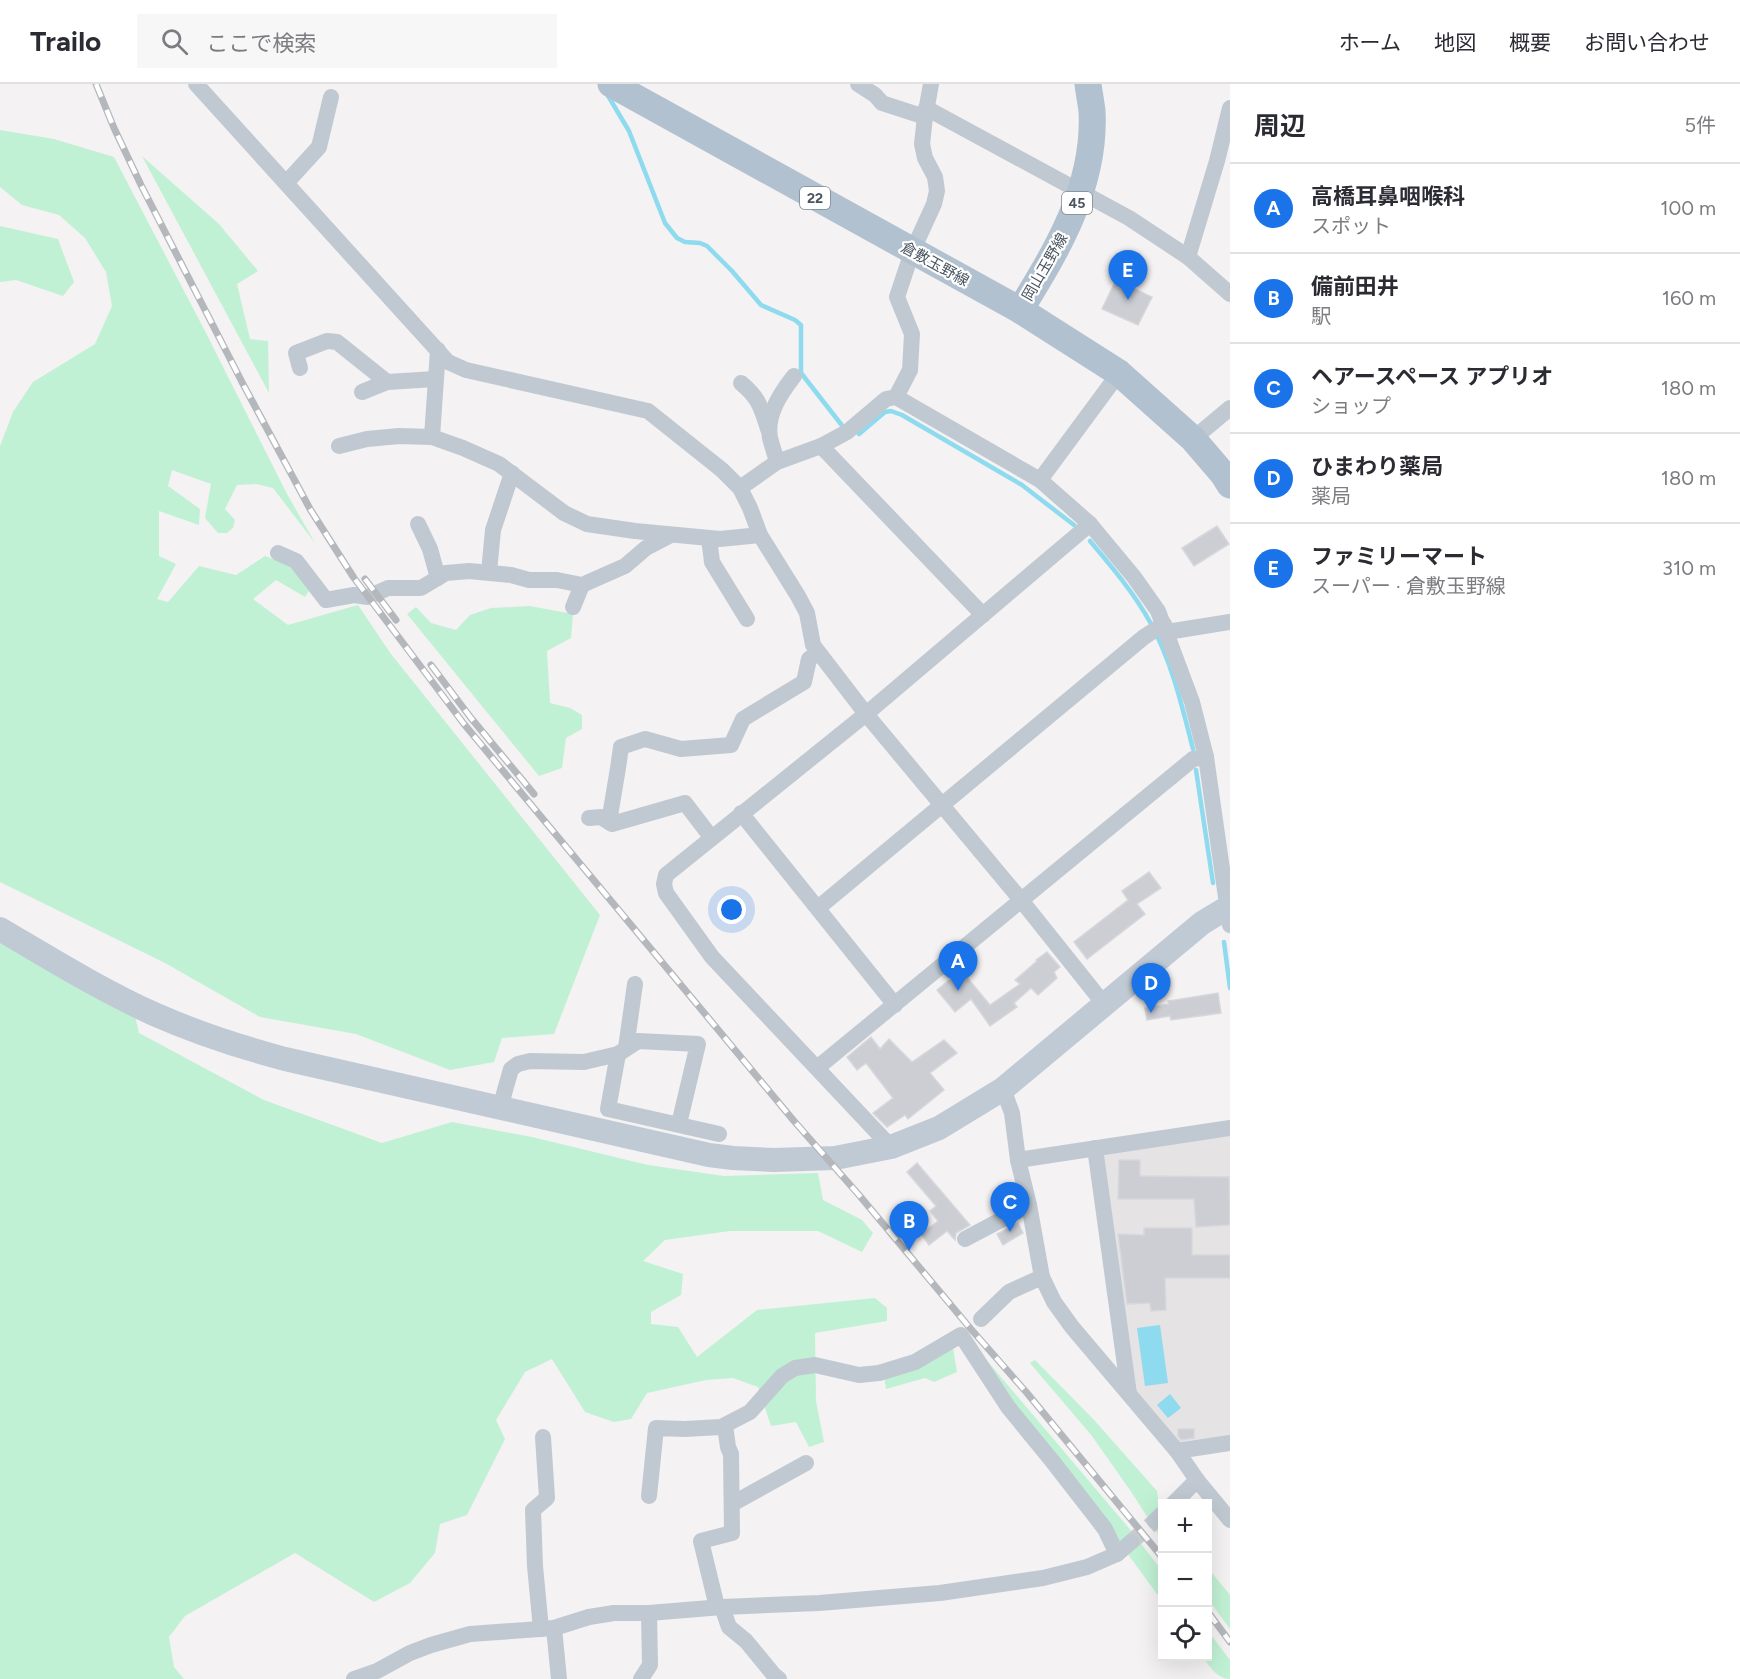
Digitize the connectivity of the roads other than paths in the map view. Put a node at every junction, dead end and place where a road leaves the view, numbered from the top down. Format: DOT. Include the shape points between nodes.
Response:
graph roads {
  1 [pos="196,84"];
  2 [pos="611,84"];
  3 [pos="858,84"];
  4 [pos="931,84"];
  5 [pos="1088,84"];
  6 [pos="331,97"];
  7 [pos="1230,108"];
  8 [pos="926,113"];
  9 [pos="1223,164"];
  10 [pos="286,182"];
  11 [pos="1082,192"];
  12 [pos="912,252"];
  13 [pos="1188,257"];
  14 [pos="1230,294"];
  15 [pos="1020,310"];
  16 [pos="438,350"];
  17 [pos="300,368"];
  18 [pos="1119,373"];
  19 [pos="794,376"];
  20 [pos="435,379"];
  21 [pos="387,382"];
  22 [pos="741,383"];
  23 [pos="362,392"];
  24 [pos="896,397"];
  25 [pos="1230,408"];
  26 [pos="770,436"];
  27 [pos="432,437"];
  28 [pos="1193,439"];
  29 [pos="339,446"];
  30 [pos="822,446"];
  31 [pos="777,462"];
  32 [pos="512,474"];
  33 [pos="1040,480"];
  34 [pos="1230,485"];
  35 [pos="740,488"];
  36 [pos="418,524"];
  37 [pos="1090,524"];
  38 [pos="670,535"];
  39 [pos="760,535"];
  40 [pos="709,538"];
  41 [pos="278,553"];
  42 [pos="489,572"];
  43 [pos="438,578"];
  44 [pos="582,585"];
  45 [pos="573,607"];
  46 [pos="983,615"];
  47 [pos="747,619"];
  48 [pos="1230,622"];
  49 [pos="1165,628"];
  50 [pos="818,653"];
  51 [pos="866,714"];
  52 [pos="1206,757"];
  53 [pos="941,805"];
  54 [pos="741,813"];
  55 [pos="589,818"];
  56 [pos="609,822"];
  57 [pos="711,837"];
  58 [pos="1021,900"];
  59 [pos="818,908"];
  60 [pos="1229,912"];
  61 [pos="0,930"];
  62 [pos="635,984"];
  63 [pos="1104,1004"];
  64 [pos="895,1005"];
  65 [pos="622,1051"];
  66 [pos="817,1068"];
  67 [pos="1003,1089"];
  68 [pos="500,1108"];
  69 [pos="679,1124"];
  70 [pos="1230,1128"];
  71 [pos="719,1134"];
  72 [pos="891,1147"];
  73 [pos="1095,1148"];
  74 [pos="1018,1160"];
  75 [pos="1029,1205"];
  76 [pos="965,1239"];
  77 [pos="1042,1277"];
  78 [pos="981,1319"];
  79 [pos="1130,1395"];
  80 [pos="725,1426"];
  81 [pos="543,1437"];
  82 [pos="1230,1443"];
  83 [pos="1177,1451"];
  84 [pos="806,1463"];
  85 [pos="1197,1479"];
  86 [pos="649,1496"];
  87 [pos="1177,1499"];
  88 [pos="732,1504"];
  89 [pos="1230,1520"];
  90 [pos="1131,1542"];
  91 [pos="1117,1554"];
  92 [pos="719,1607"];
  93 [pos="649,1613"];
  94 [pos="547,1629"];
  95 [pos="354,1679"];
  96 [pos="559,1679"];
  97 [pos="641,1679"];
  98 [pos="779,1679"];
  1 -- 10 [label="street"];
  2 -- 12 [label="main road, 倉敷玉野線 / 22"];
  3 -- 8 [label="street" via="882,104"];
  4 -- 8 [label="street"];
  5 -- 11 [label="main road, 岡山玉野線 / 45" via="1092,112 1090,150"];
  6 -- 10 [label="street" via="319,147"];
  7 -- 9 [label="street"];
  8 -- 11 [label="street"];
  8 -- 12 [label="street" via="922,144 937,191"];
  9 -- 13 [label="street"];
  10 -- 16 [label="street"];
  11 -- 13 [label="street"];
  11 -- 15 [label="main road, 岡山玉野線 / 45" via="1069,225"];
  12 -- 15 [label="main road, 倉敷玉野線 / 22"];
  12 -- 24 [label="street" via="897,297 912,334 910,370"];
  13 -- 14 [label="street"];
  15 -- 18 [label="main road, 倉敷玉野線 / 22"];
  16 -- 20 [label="street"];
  16 -- 35 [label="street" via="448,362 466,370 648,411"];
  17 -- 21 [label="street" via="296,353 327,341 337,342"];
  18 -- 28 [label="main road, 倉敷玉野線 / 22"];
  18 -- 33 [label="street"];
  19 -- 26 [label="street" via="779,395 771,416"];
  20 -- 21 [label="street"];
  20 -- 27 [label="street"];
  21 -- 23 [label="street"];
  22 -- 26 [label="street" via="761,406"];
  24 -- 30 [label="street" via="886,399 847,432"];
  24 -- 33 [label="street"];
  25 -- 28 [label="street"];
  26 -- 31 [label="street"];
  27 -- 29 [label="street" via="367,439"];
  27 -- 32 [label="street" via="499,464"];
  28 -- 34 [label="main road, 倉敷玉野線 / 22"];
  30 -- 31 [label="street"];
  30 -- 46 [label="street"];
  31 -- 35 [label="street"];
  32 -- 38 [label="street" via="564,513 586,524"];
  32 -- 42 [label="street" via="493,530"];
  33 -- 37 [label="street"];
  35 -- 39 [label="street"];
  36 -- 43 [label="street"];
  37 -- 46 [label="street"];
  37 -- 49 [label="street" via="1134,577"];
  38 -- 40 [label="street"];
  38 -- 44 [label="street" via="625,566"];
  39 -- 40 [label="street"];
  39 -- 50 [label="street" via="807,614"];
  40 -- 47 [label="street" via="712,562"];
  41 -- 43 [label="street" via="296,561 326,600 368,597 388,588 421,588"];
  42 -- 43 [label="street" via="447,573"];
  42 -- 44 [label="street"];
  44 -- 45 [label="street"];
  46 -- 51 [label="street"];
  48 -- 49 [label="street"];
  49 -- 52 [label="street" via="1192,702"];
  49 -- 53 [label="street" via="1144,637"];
  50 -- 51 [label="street"];
  50 -- 56 [label="street" via="809,659 804,682 743,719 731,746 681,749 645,740 621,747"];
  51 -- 53 [label="street"];
  51 -- 54 [label="street"];
  52 -- 58 [label="street" via="1193,759"];
  52 -- 60 [label="street"];
  53 -- 58 [label="street"];
  53 -- 59 [label="street"];
  54 -- 57 [label="street"];
  54 -- 59 [label="street"];
  55 -- 56 [label="street" via="601,817"];
  56 -- 57 [label="street" via="685,803"];
  57 -- 66 [label="street" via="666,875 666,893 712,957"];
  58 -- 63 [label="street"];
  58 -- 64 [label="street"];
  59 -- 64 [label="street"];
  60 -- 63 [label="street" via="1202,923"];
  61 -- 68 [label="street" via="109,992 202,1034 285,1059"];
  62 -- 65 [label="street"];
  63 -- 67 [label="street"];
  64 -- 66 [label="street"];
  65 -- 68 [label="street" via="584,1062 518,1064 511,1069"];
  65 -- 69 [label="street" via="608,1109"];
  65 -- 69 [label="street" via="638,1041 698,1044"];
  66 -- 72 [label="street"];
  67 -- 72 [label="street" via="939,1128"];
  67 -- 74 [label="street" via="1012,1113"];
  68 -- 72 [label="street" via="733,1158 835,1158"];
  69 -- 71 [label="street"];
  70 -- 73 [label="street"];
  73 -- 74 [label="street"];
  73 -- 79 [label="street"];
  74 -- 75 [label="street"];
  75 -- 76 [label="street"];
  75 -- 77 [label="street"];
  77 -- 78 [label="street" via="1009,1292"];
  77 -- 79 [label="street" via="1072,1328"];
  79 -- 83 [label="street"];
  80 -- 86 [label="street" via="656,1428"];
  80 -- 88 [label="street" via="731,1454"];
  80 -- 91 [label="street" via="750,1412 782,1376 795,1368 815,1365 859,1375 879,1373 915,1362 961,1335 1008,1407 1105,1528"];
  81 -- 94 [label="street" via="547,1498 533,1510 535,1566"];
  82 -- 83 [label="street"];
  83 -- 85 [label="street"];
  84 -- 88 [label="street"];
  85 -- 87 [label="street"];
  85 -- 89 [label="street"];
  88 -- 92 [label="street" via="732,1533 701,1541"];
  90 -- 91 [label="street"];
  91 -- 92 [label="street" via="1087,1567 1043,1578 940,1593"];
  92 -- 93 [label="street"];
  92 -- 98 [label="street" via="729,1627"];
  93 -- 94 [label="street" via="588,1617"];
  93 -- 97 [label="street" via="650,1665"];
  94 -- 95 [label="street" via="447,1640"];
  94 -- 96 [label="street"];
}
